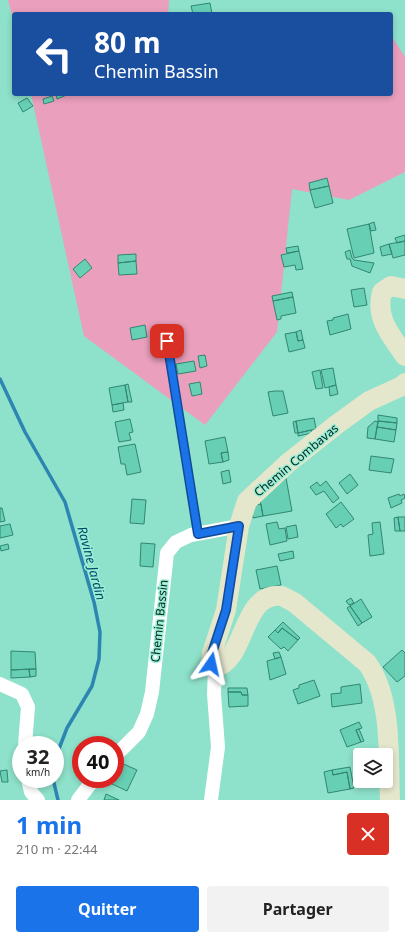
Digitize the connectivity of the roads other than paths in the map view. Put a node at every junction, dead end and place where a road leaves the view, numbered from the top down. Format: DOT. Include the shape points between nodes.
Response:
graph roads {
  1 [pos="405,289"];
  2 [pos="167,341"];
  3 [pos="405,356"];
  4 [pos="405,383"];
  5 [pos="239,526"];
  6 [pos="198,534"];
  7 [pos="215,667"];
  8 [pos="0,684"];
  9 [pos="26,736"];
  10 [pos="124,747"];
  11 [pos="30,788"];
  12 [pos="87,788"];
  13 [pos="38,800"];
  14 [pos="78,800"];
  15 [pos="211,800"];
  16 [pos="390,800"];
  1 -- 3 [label="street" via="392,286 382,292 379,304 387,330"];
  2 -- 6 [label="lane"];
  4 -- 5 [label="street, Chemin Combavas" via="369,401 288,463 247,501"];
  5 -- 6 [label="street, Chemin Bassin"];
  5 -- 7 [label="street, Chemin Combavas" via="226,610 212,653 211,664"];
  6 -- 10 [label="street, Chemin Bassin" via="176,542 167,553 152,692 147,714 139,732"];
  7 -- 15 [label="street" via="214,694 218,747"];
  7 -- 16 [label="street" via="220,666 230,656 255,608 268,598 282,596 295,603 367,663 376,675 386,715"];
  8 -- 9 [label="street" via="22,694 28,707"];
  11 -- 13 [label="street"];
  12 -- 14 [label="street"];
}
